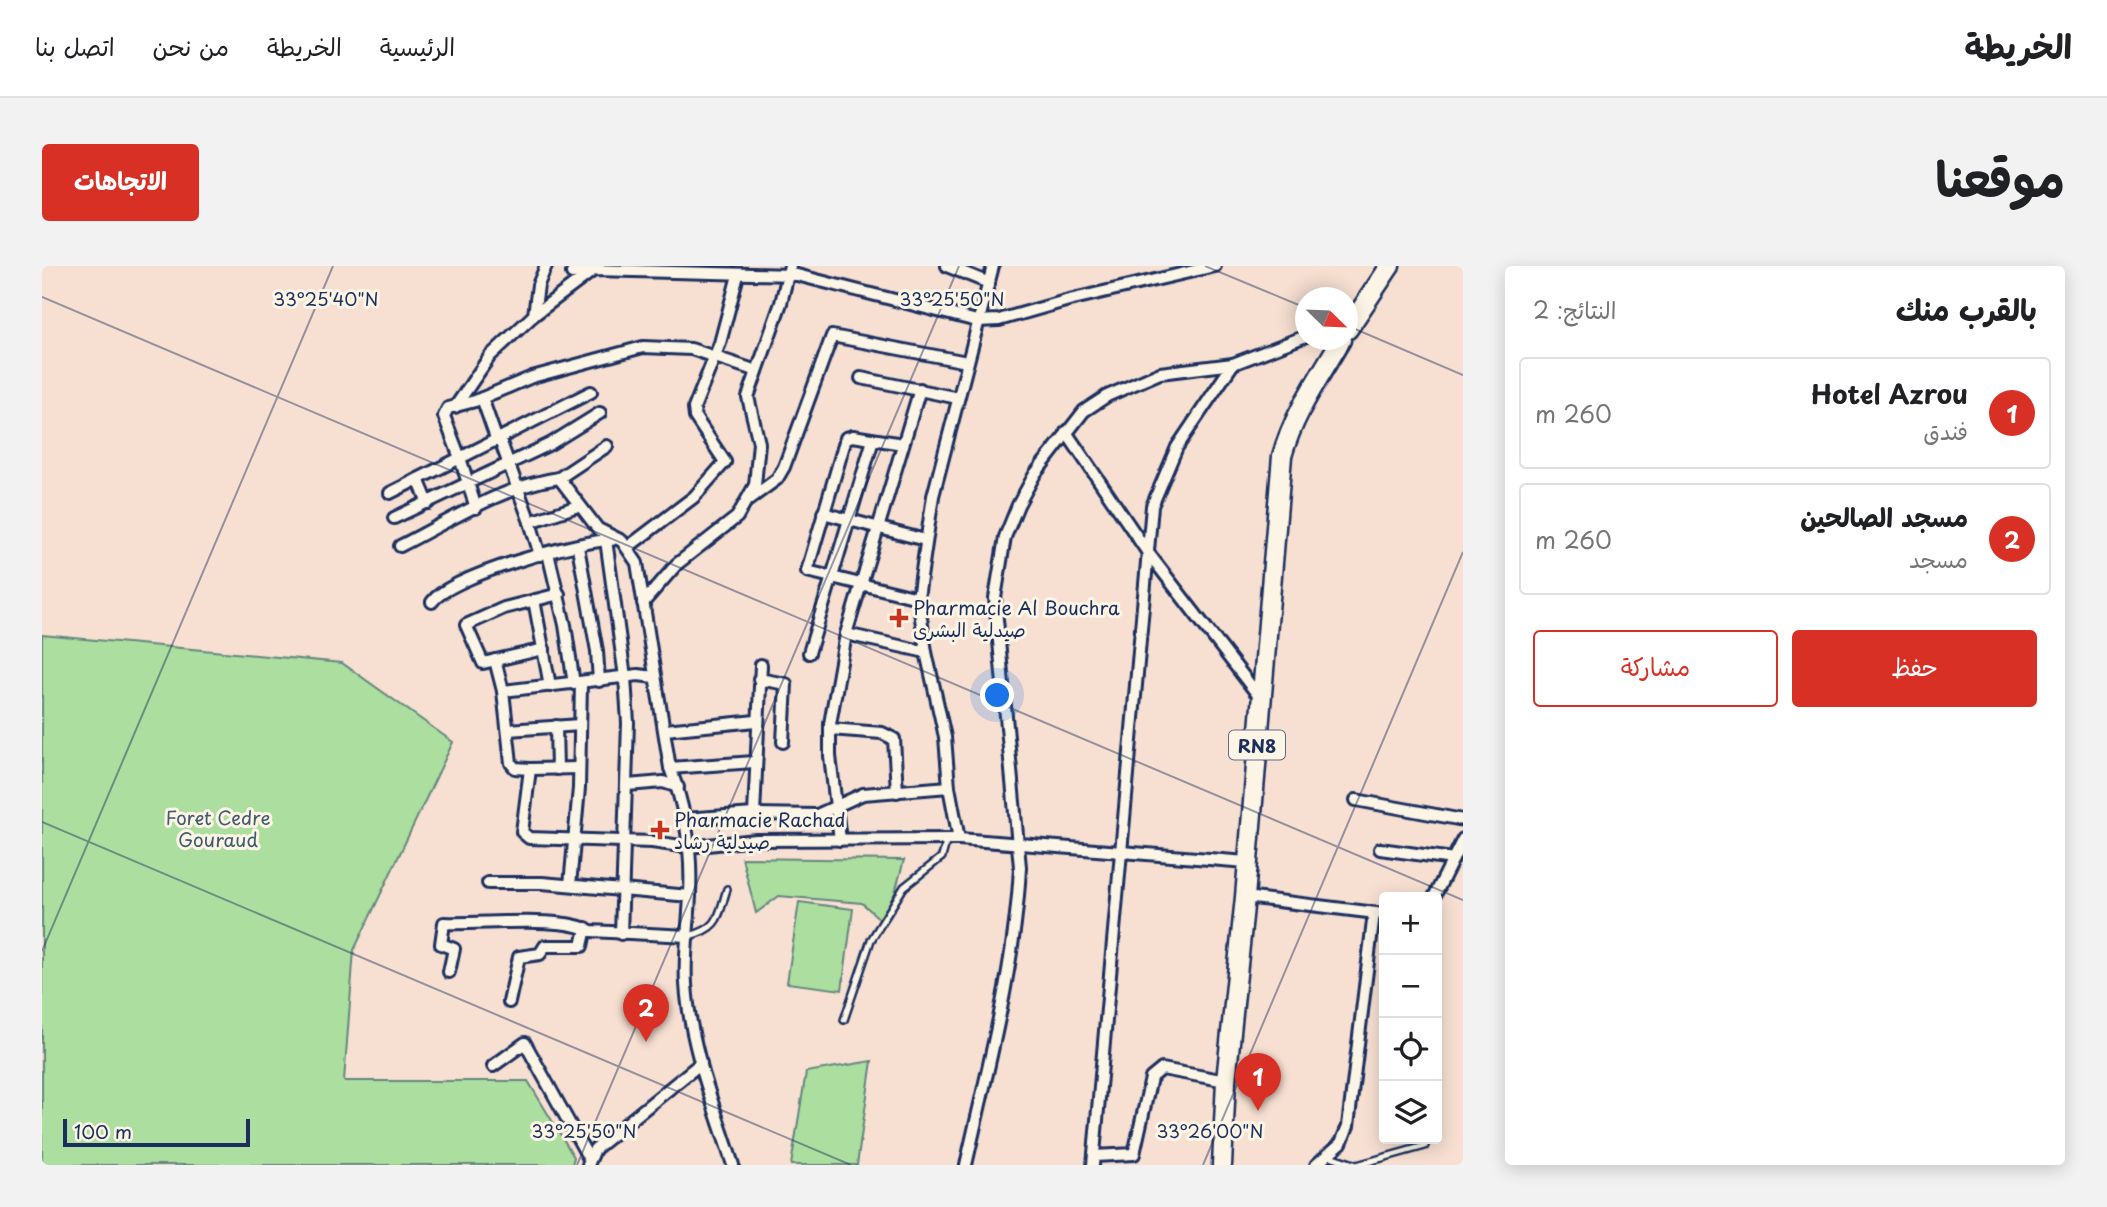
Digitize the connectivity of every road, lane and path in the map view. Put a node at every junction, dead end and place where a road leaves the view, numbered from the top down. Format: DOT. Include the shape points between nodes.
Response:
graph roads {
  1 [pos="546,266"];
  2 [pos="947,266"];
  3 [pos="993,266"];
  4 [pos="1215,266"];
  5 [pos="1390,266"];
  6 [pos="596,268"];
  7 [pos="789,271"];
  8 [pos="572,273"];
  9 [pos="738,275"];
  10 [pos="989,284"];
  11 [pos="1358,312"];
  12 [pos="534,315"];
  13 [pos="977,321"];
  14 [pos="1295,340"];
  15 [pos="1335,350"];
  16 [pos="714,356"];
  17 [pos="967,362"];
  18 [pos="1233,364"];
  19 [pos="757,371"];
  20 [pos="861,378"];
  21 [pos="919,389"];
  22 [pos="591,392"];
  23 [pos="482,398"];
  24 [pos="958,398"];
  25 [pos="455,407"];
  26 [pos="600,413"];
  27 [pos="1066,432"];
  28 [pos="873,440"];
  29 [pos="498,441"];
  30 [pos="903,444"];
  31 [pos="607,446"];
  32 [pos="460,458"];
  33 [pos="507,464"];
  34 [pos="559,478"];
  35 [pos="418,479"];
  36 [pos="468,483"];
  37 [pos="516,489"];
  38 [pos="390,493"];
  39 [pos="747,501"];
  40 [pos="428,503"];
  41 [pos="578,506"];
  42 [pos="476,508"];
  43 [pos="823,513"];
  44 [pos="394,518"];
  45 [pos="850,520"];
  46 [pos="530,522"];
  47 [pos="878,527"];
  48 [pos="606,540"];
  49 [pos="925,540"];
  50 [pos="625,544"];
  51 [pos="400,546"];
  52 [pos="578,547"];
  53 [pos="1146,550"];
  54 [pos="544,554"];
  55 [pos="832,579"];
  56 [pos="860,586"];
  57 [pos="559,594"];
  58 [pos="918,598"];
  59 [pos="534,600"];
  60 [pos="432,601"];
  61 [pos="643,603"];
  62 [pos="846,634"];
  63 [pos="544,649"];
  64 [pos="926,652"];
  65 [pos="809,653"];
  66 [pos="495,660"];
  67 [pos="761,665"];
  68 [pos="625,677"];
  69 [pos="654,677"];
  70 [pos="759,680"];
  71 [pos="599,681"];
  72 [pos="577,683"];
  73 [pos="550,686"];
  74 [pos="503,691"];
  75 [pos="1261,699"];
  76 [pos="756,721"];
  77 [pos="580,725"];
  78 [pos="556,726"];
  79 [pos="830,729"];
  80 [pos="508,730"];
  81 [pos="665,730"];
  82 [pos="783,742"];
  83 [pos="754,762"];
  84 [pos="579,768"];
  85 [pos="670,768"];
  86 [pos="530,769"];
  87 [pos="557,769"];
  88 [pos="627,785"];
  89 [pos="678,787"];
  90 [pos="949,787"];
  91 [pos="897,792"];
  92 [pos="1356,800"];
  93 [pos="836,806"];
  94 [pos="754,814"];
  95 [pos="684,819"];
  96 [pos="1463,820"];
  97 [pos="953,839"];
  98 [pos="1463,839"];
  99 [pos="840,840"];
  100 [pos="574,841"];
  101 [pos="625,843"];
  102 [pos="1017,843"];
  103 [pos="688,847"];
  104 [pos="1380,849"];
  105 [pos="1120,853"];
  106 [pos="1453,859"];
  107 [pos="1247,862"];
  108 [pos="488,883"];
  109 [pos="569,886"];
  110 [pos="624,889"];
  111 [pos="727,889"];
  112 [pos="1436,892"];
  113 [pos="690,896"];
  114 [pos="1245,897"];
  115 [pos="1379,913"];
  116 [pos="586,928"];
  117 [pos="621,933"];
  118 [pos="688,936"];
  119 [pos="449,972"];
  120 [pos="509,1002"];
  121 [pos="844,1020"];
  122 [pos="701,1063"];
  123 [pos="495,1070"];
  124 [pos="1226,1081"];
  125 [pos="1425,1146"];
  126 [pos="1329,1156"];
  127 [pos="588,1161"];
  128 [pos="1094,1161"];
  129 [pos="733,1165"];
  130 [pos="966,1165"];
  131 [pos="1222,1165"];
  132 [pos="1316,1165"];
  1 -- 12 [label="street"];
  2 -- 10 [label="street"];
  3 -- 10 [label="street"];
  4 -- 13 [label="street" via="999,320"];
  5 -- 11 [label="main road"];
  6 -- 8 [label="street"];
  6 -- 9 [label="street"];
  6 -- 12 [label="street"];
  7 -- 9 [label="street"];
  7 -- 13 [label="street"];
  7 -- 19 [label="street"];
  9 -- 16 [label="street"];
  10 -- 13 [label="street"];
  12 -- 25 [label="street" via="489,356"];
  13 -- 17 [label="street"];
  14 -- 18 [label="street"];
  15 -- 75 [label="main road, RN8" via="1289,430 1282,456"];
  16 -- 19 [label="street"];
  16 -- 23 [label="street" via="659,345 625,349 531,377"];
  16 -- 50 [label="street" via="694,408 695,417 725,462 694,497"];
  17 -- 24 [label="street"];
  17 -- 39 [label="street" via="832,336 784,467 777,479"];
  18 -- 27 [label="street" via="1160,373 1134,383 1084,411"];
  18 -- 53 [label="street" via="1183,437 1161,481"];
  19 -- 39 [label="street" via="747,401 757,430 759,463"];
  20 -- 21 [label="street"];
  21 -- 24 [label="street"];
  21 -- 30 [label="street"];
  22 -- 29 [label="street"];
  23 -- 25 [label="street"];
  23 -- 29 [label="street"];
  24 -- 49 [label="street"];
  25 -- 32 [label="street" via="443,416"];
  26 -- 33 [label="street"];
  27 -- 53 [label="street"];
  27 -- 102 [label="street" via="1018,505 998,570 997,643"];
  28 -- 30 [label="street"];
  28 -- 43 [label="street" via="853,436 844,441"];
  28 -- 45 [label="street"];
  29 -- 32 [label="street"];
  29 -- 33 [label="street"];
  30 -- 47 [label="street"];
  31 -- 34 [label="street"];
  32 -- 35 [label="street"];
  32 -- 36 [label="street"];
  33 -- 36 [label="street"];
  33 -- 37 [label="street"];
  34 -- 37 [label="street"];
  34 -- 41 [label="street"];
  35 -- 38 [label="street"];
  35 -- 40 [label="street"];
  36 -- 40 [label="street"];
  36 -- 42 [label="street"];
  37 -- 42 [label="street"];
  37 -- 46 [label="street"];
  39 -- 61 [label="street" via="726,528 677,564"];
  40 -- 44 [label="street"];
  41 -- 46 [label="street"];
  41 -- 50 [label="street" via="598,528"];
  42 -- 51 [label="street"];
  43 -- 45 [label="street"];
  43 -- 55 [label="street" via="807,571"];
  45 -- 47 [label="street"];
  45 -- 55 [label="street"];
  46 -- 54 [label="street"];
  47 -- 49 [label="street"];
  47 -- 56 [label="street"];
  48 -- 50 [label="street"];
  48 -- 52 [label="street"];
  48 -- 68 [label="street"];
  49 -- 58 [label="street"];
  50 -- 61 [label="street" via="637,563"];
  52 -- 54 [label="street"];
  52 -- 71 [label="street"];
  53 -- 75 [label="street"];
  53 -- 105 [label="street"];
  54 -- 57 [label="street"];
  54 -- 60 [label="street" via="487,570"];
  55 -- 56 [label="street"];
  55 -- 65 [label="street"];
  56 -- 58 [label="street"];
  56 -- 62 [label="street"];
  57 -- 59 [label="street"];
  57 -- 72 [label="street"];
  58 -- 64 [label="street"];
  59 -- 63 [label="street"];
  59 -- 66 [label="street" via="466,625 483,663"];
  61 -- 69 [label="street"];
  62 -- 64 [label="street"];
  62 -- 79 [label="street"];
  63 -- 66 [label="street"];
  63 -- 73 [label="street"];
  64 -- 90 [label="street" via="945,737"];
  66 -- 74 [label="street"];
  67 -- 70 [label="street"];
  68 -- 69 [label="street"];
  68 -- 71 [label="street"];
  68 -- 88 [label="street"];
  69 -- 81 [label="street"];
  70 -- 76 [label="street"];
  70 -- 82 [label="street" via="787,687"];
  71 -- 72 [label="street"];
  72 -- 73 [label="street"];
  72 -- 77 [label="street"];
  73 -- 74 [label="street"];
  74 -- 80 [label="street"];
  75 -- 107 [label="main road, RN8"];
  76 -- 81 [label="street"];
  76 -- 83 [label="street"];
  77 -- 78 [label="street"];
  77 -- 84 [label="street"];
  78 -- 80 [label="street"];
  78 -- 87 [label="street"];
  79 -- 91 [label="street" via="882,733 894,740"];
  79 -- 93 [label="street"];
  80 -- 86 [label="street" via="513,766"];
  81 -- 85 [label="street"];
  83 -- 85 [label="street"];
  83 -- 94 [label="street"];
  84 -- 87 [label="street"];
  84 -- 100 [label="street"];
  85 -- 89 [label="street"];
  86 -- 87 [label="street"];
  86 -- 100 [label="street" via="522,835"];
  88 -- 89 [label="street" via="663,782"];
  88 -- 101 [label="street"];
  89 -- 95 [label="street"];
  90 -- 91 [label="street"];
  90 -- 97 [label="street"];
  91 -- 93 [label="street" via="863,794"];
  92 -- 96 [label="street"];
  93 -- 94 [label="street" via="817,815"];
  93 -- 99 [label="street"];
  94 -- 95 [label="street"];
  95 -- 103 [label="street"];
  97 -- 99 [label="street"];
  97 -- 102 [label="street"];
  97 -- 121 [label="lane" via="942,857 904,887 871,940"];
  98 -- 106 [label="street"];
  99 -- 103 [label="street" via="756,840"];
  100 -- 101 [label="street"];
  100 -- 109 [label="street"];
  101 -- 103 [label="street"];
  101 -- 110 [label="street"];
  102 -- 105 [label="street"];
  102 -- 130 [label="street" via="1019,888 1010,955"];
  103 -- 113 [label="street"];
  104 -- 106 [label="street"];
  105 -- 107 [label="street"];
  105 -- 128 [label="street"];
  106 -- 112 [label="street"];
  107 -- 114 [label="main road, RN8"];
  108 -- 109 [label="street"];
  109 -- 110 [label="street"];
  110 -- 113 [label="street"];
  110 -- 117 [label="street"];
  111 -- 118 [label="lane" via="716,923 706,932"];
  113 -- 118 [label="street"];
  114 -- 115 [label="street"];
  114 -- 124 [label="main road, RN8"];
  115 -- 126 [label="street" via="1348,1126"];
  116 -- 117 [label="street"];
  116 -- 119 [label="street" via="444,923 441,944 454,949"];
  116 -- 120 [label="street" via="582,946 545,946 540,954 519,957"];
  117 -- 118 [label="street"];
  118 -- 122 [label="street" via="688,1007"];
  122 -- 127 [label="street" via="594,1149"];
  122 -- 129 [label="street"];
  123 -- 127 [label="street" via="524,1043"];
  124 -- 128 [label="street" via="1162,1069 1151,1078 1134,1154"];
  124 -- 131 [label="main road, RN8"];
  125 -- 126 [label="lane" via="1357,1165"];
  126 -- 132 [label="street"];
}
